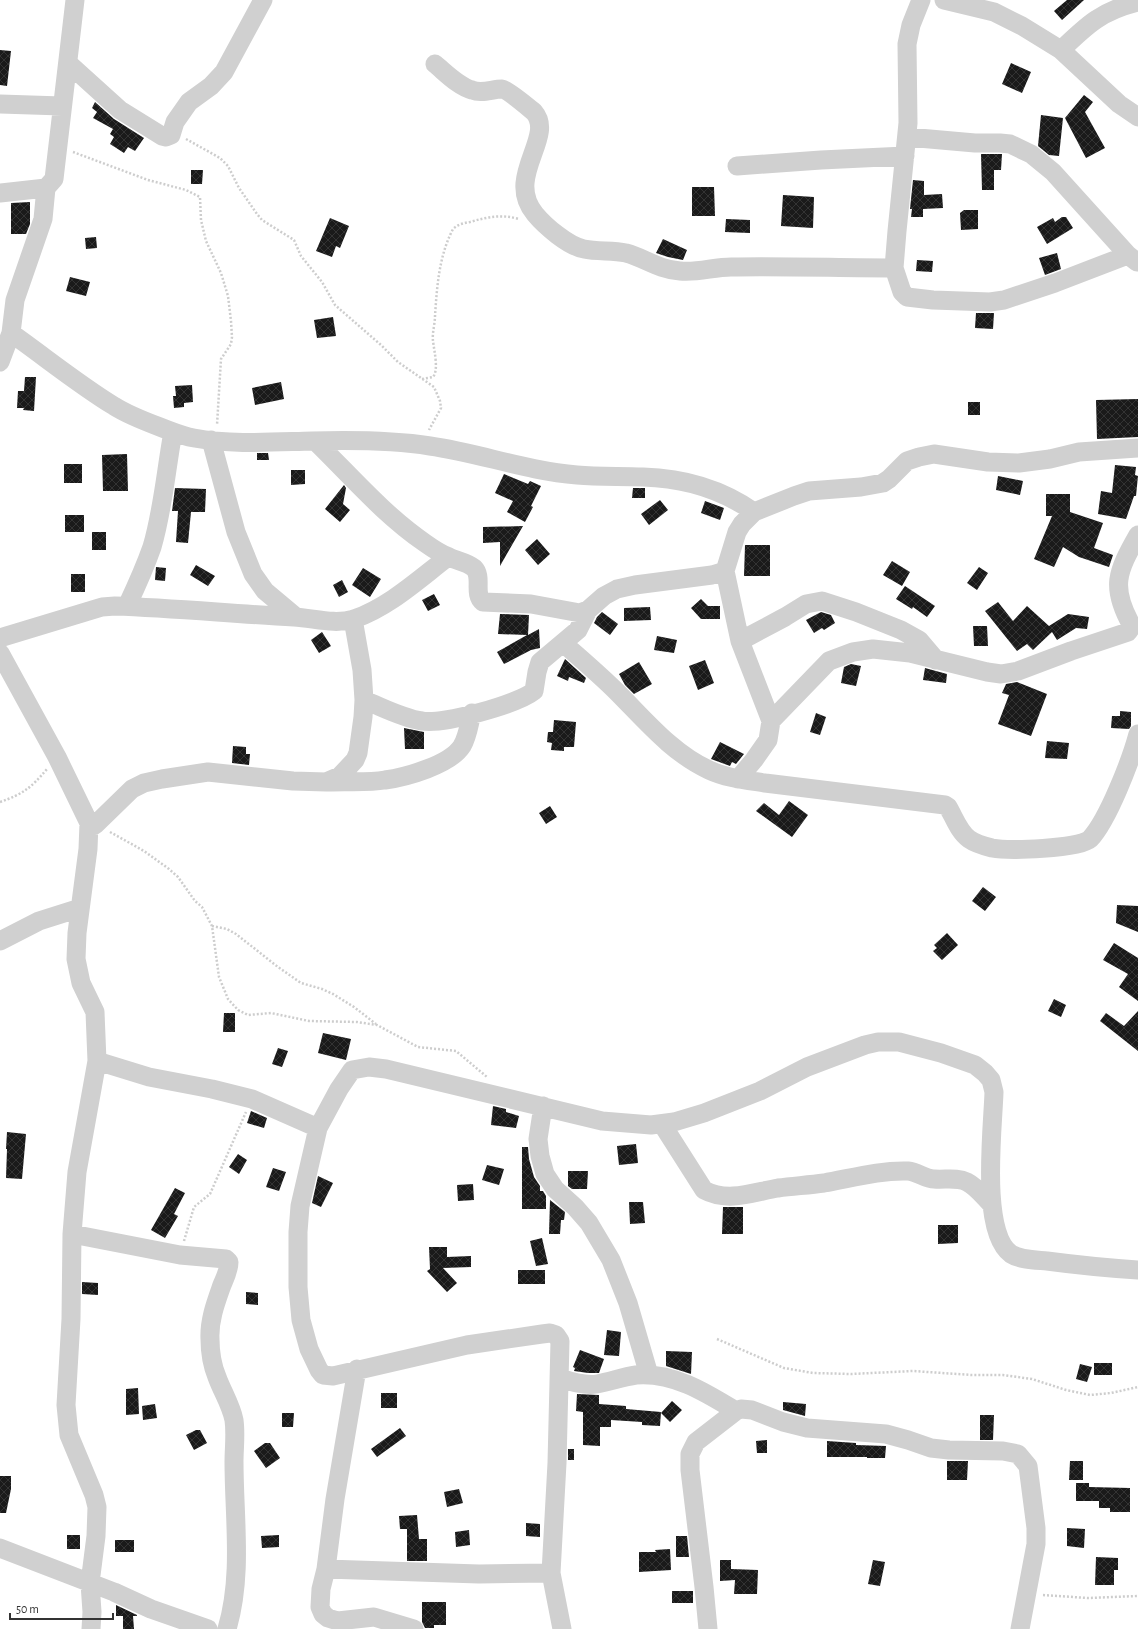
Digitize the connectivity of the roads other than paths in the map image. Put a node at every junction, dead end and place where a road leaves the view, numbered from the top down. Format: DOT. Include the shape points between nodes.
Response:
graph roads {
  1 [pos="75,0"];
  2 [pos="263,0"];
  3 [pos="921,0"];
  4 [pos="944,0"];
  5 [pos="1138,2"];
  6 [pos="1061,50"];
  7 [pos="68,63"];
  8 [pos="435,64"];
  9 [pos="0,104"];
  10 [pos="62,106"];
  11 [pos="1138,117"];
  12 [pos="907,137"];
  13 [pos="905,156"];
  14 [pos="737,166"];
  15 [pos="46,188"];
  16 [pos="0,193"];
  17 [pos="1133,258"];
  18 [pos="894,268"];
  19 [pos="10,333"];
  20 [pos="0,362"];
  21 [pos="173,432"];
  22 [pos="213,441"];
  23 [pos="315,441"];
  24 [pos="1138,448"];
  25 [pos="754,512"];
  26 [pos="1138,535"];
  27 [pos="448,557"];
  28 [pos="725,571"];
  29 [pos="127,606"];
  30 [pos="588,610"];
  31 [pos="296,617"];
  32 [pos="353,619"];
  33 [pos="1135,630"];
  34 [pos="0,638"];
  35 [pos="740,641"];
  36 [pos="563,643"];
  37 [pos="0,653"];
  38 [pos="936,660"];
  39 [pos="364,700"];
  40 [pos="472,713"];
  41 [pos="770,722"];
  42 [pos="1138,734"];
  43 [pos="738,779"];
  44 [pos="326,782"];
  45 [pos="95,825"];
  46 [pos="80,908"];
  47 [pos="0,941"];
  48 [pos="97,1061"];
  49 [pos="543,1106"];
  50 [pos="662,1124"];
  51 [pos="318,1128"];
  52 [pos="992,1205"];
  53 [pos="72,1234"];
  54 [pos="1138,1270"];
  55 [pos="358,1370"];
  56 [pos="649,1375"];
  57 [pos="560,1378"];
  58 [pos="736,1411"];
  59 [pos="0,1548"];
  60 [pos="326,1569"];
  61 [pos="551,1573"];
  62 [pos="90,1583"];
  63 [pos="186,1626"];
  64 [pos="91,1629"];
  65 [pos="208,1629"];
  66 [pos="227,1629"];
  67 [pos="414,1629"];
  68 [pos="562,1629"];
  69 [pos="708,1629"];
  70 [pos="1020,1629"];
  1 -- 7 [label="street"];
  2 -- 7 [label="street" via="224,72 211,86 189,102 168,136 162,136 120,110"];
  3 -- 12 [label="street" via="907,44"];
  4 -- 6 [label="street" via="968,4 1009,18"];
  5 -- 6 [label="street" via="1104,13 1088,24"];
  6 -- 11 [label="street" via="1120,104"];
  7 -- 10 [label="street"];
  8 -- 18 [label="street" via="463,86 475,91 505,90 533,112 539,120 540,129 526,172 527,202 550,229 570,244 583,249 611,250 628,254 653,265 681,272 728,267"];
  9 -- 10 [label="street"];
  10 -- 15 [label="street" via="54,179"];
  12 -- 13 [label="street"];
  12 -- 17 [label="street" via="1010,144 1031,154 1053,172"];
  13 -- 14 [label="street"];
  13 -- 18 [label="street"];
  15 -- 16 [label="street"];
  15 -- 19 [label="street" via="43,219 15,300"];
  17 -- 18 [label="street" via="1004,300 990,302 933,300 908,296 902,292"];
  19 -- 20 [label="street"];
  19 -- 21 [label="street" via="114,406"];
  21 -- 22 [label="street"];
  21 -- 29 [label="street" via="152,546"];
  22 -- 23 [label="street"];
  22 -- 31 [label="street" via="236,532 252,574 265,591"];
  23 -- 25 [label="street" via="430,446 531,469 577,476 641,476 686,481 736,500"];
  23 -- 27 [label="street" via="387,514"];
  24 -- 25 [label="street" via="1079,452 1019,463 988,462 934,454 908,461 889,479 879,484 809,492"];
  25 -- 28 [label="street" via="737,532"];
  26 -- 33 [label="street" via="1121,569 1117,584 1120,598"];
  27 -- 30 [label="street" via="464,562 474,569 477,573 479,596 484,602 531,604 580,612"];
  27 -- 32 [label="street" via="390,600"];
  28 -- 30 [label="street" via="617,589"];
  28 -- 35 [label="street"];
  29 -- 31 [label="street"];
  29 -- 34 [label="street" via="102,608"];
  30 -- 36 [label="street" via="578,630"];
  31 -- 32 [label="street" via="318,621"];
  32 -- 39 [label="street" via="362,670"];
  33 -- 38 [label="street" via="1018,671 1001,674"];
  35 -- 38 [label="street" via="806,604 822,601 901,630 919,640"];
  35 -- 41 [label="street"];
  36 -- 40 [label="street" via="540,662 534,691"];
  36 -- 43 [label="street" via="601,676 673,747 710,771"];
  37 -- 46 [label="street" via="57,757 89,823"];
  38 -- 41 [label="street" via="910,653 878,649 842,655 820,669"];
  39 -- 40 [label="street" via="420,721 439,722"];
  39 -- 44 [label="street" via="355,760 340,776"];
  40 -- 44 [label="street" via="462,748 441,763 384,780"];
  41 -- 43 [label="street" via="768,740"];
  42 -- 43 [label="street" via="1103,820 1090,839 1082,844 1067,847 993,848 978,844 968,838 948,807 935,803"];
  44 -- 45 [label="street" via="208,772 162,779 132,789"];
  46 -- 47 [label="street" via="39,921"];
  46 -- 48 [label="street" via="77,972 95,1012"];
  48 -- 51 [label="street" via="149,1077 252,1099"];
  48 -- 53 [label="street" via="77,1172"];
  49 -- 50 [label="street" via="602,1120"];
  49 -- 51 [label="street" via="369,1066 352,1070"];
  49 -- 56 [label="street" via="538,1139 545,1174 555,1189 589,1223 611,1260 628,1303"];
  50 -- 52 [label="street" via="704,1190 720,1196 747,1195 856,1175 908,1171 930,1178 967,1182"];
  50 -- 52 [label="street" via="704,1113 760,1091 807,1067 865,1045 899,1042 970,1063 986,1073 991,1080 994,1092"];
  51 -- 55 [label="street" via="300,1206 298,1287 301,1320 308,1349 321,1373 333,1376"];
  52 -- 54 [label="street" via="1000,1242 1012,1254 1078,1265"];
  53 -- 62 [label="street" via="66,1405 69,1435 97,1507"];
  53 -- 66 [label="street" via="180,1255 226,1259 229,1262 212,1319 210,1337 211,1355 217,1377 234,1419 235,1585 233,1610"];
  55 -- 57 [label="street" via="467,1346 550,1333 556,1335 560,1341"];
  55 -- 60 [label="street" via="335,1499"];
  56 -- 57 [label="street" via="589,1385"];
  56 -- 58 [label="street" via="690,1384"];
  57 -- 61 [label="street"];
  58 -- 69 [label="street" via="696,1442 690,1454"];
  58 -- 70 [label="street" via="746,1408 807,1428 886,1434 931,1448 1018,1454 1028,1466 1036,1528 1036,1544"];
  59 -- 62 [label="street"];
  60 -- 61 [label="street" via="479,1574"];
  60 -- 67 [label="street" via="320,1600 323,1614 328,1618 338,1621 374,1617"];
  61 -- 68 [label="street"];
  62 -- 63 [label="street"];
  62 -- 64 [label="street"];
  63 -- 65 [label="street"];
}
